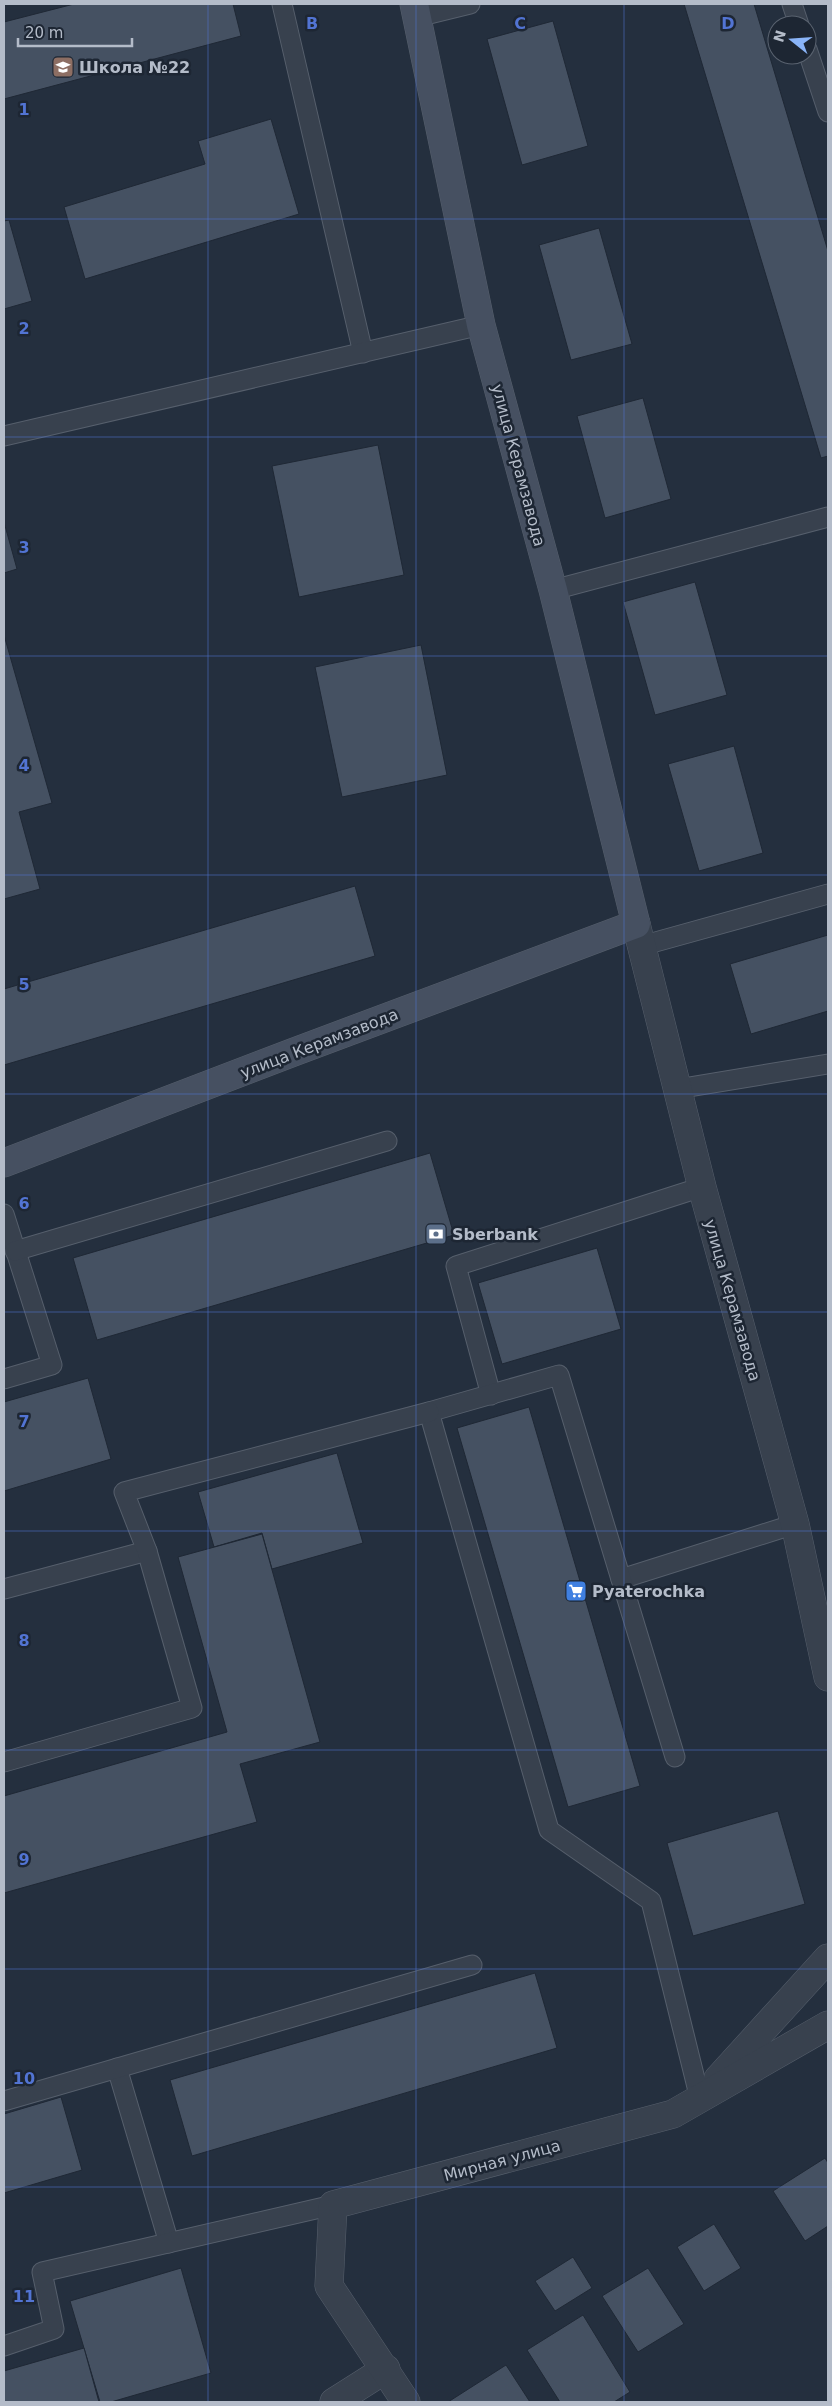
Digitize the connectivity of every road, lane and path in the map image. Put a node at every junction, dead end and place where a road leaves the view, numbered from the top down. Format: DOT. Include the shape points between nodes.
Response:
graph roads {
  1 [pos="282,4"];
  2 [pos="470,4"];
  3 [pos="416,11"];
  4 [pos="812,65"];
  5 [pos="828,112"];
  6 [pos="481,325"];
  7 [pos="363,353"];
  8 [pos="4,436"];
  9 [pos="828,516"];
  10 [pos="553,590"];
  11 [pos="828,894"];
  12 [pos="639,935"];
  13 [pos="828,1064"];
  14 [pos="677,1089"];
  15 [pos="387,1141"];
  16 [pos="4,1164"];
  17 [pos="702,1187"];
  18 [pos="4,1214"];
  19 [pos="15,1251"];
  20 [pos="4,1379"];
  21 [pos="491,1395"];
  22 [pos="429,1412"];
  23 [pos="795,1524"];
  24 [pos="147,1551"];
  25 [pos="621,1579"];
  26 [pos="4,1589"];
  27 [pos="828,1677"];
  28 [pos="675,1757"];
  29 [pos="4,1762"];
  30 [pos="828,1958"];
  31 [pos="472,1965"];
  32 [pos="828,2025"];
  33 [pos="117,2068"];
  34 [pos="700,2099"];
  35 [pos="4,2101"];
  36 [pos="333,2205"];
  37 [pos="169,2242"];
  38 [pos="4,2346"];
  39 [pos="386,2369"];
  40 [pos="334,2402"];
  41 [pos="406,2402"];
  1 -- 7 [label="lane"];
  2 -- 3 [label="lane"];
  3 -- 6 [label="street, улица Керамзавода"];
  4 -- 5 [label="lane"];
  6 -- 7 [label="lane"];
  6 -- 10 [label="street, улица Керамзавода"];
  7 -- 8 [label="lane"];
  9 -- 10 [label="lane"];
  10 -- 12 [label="street, улица Керамзавода"];
  11 -- 12 [label="lane"];
  12 -- 14 [label="street, улица Керамзавода"];
  12 -- 16 [label="street, улица Керамзавода" via="303,1048"];
  13 -- 14 [label="lane"];
  14 -- 17 [label="street, улица Керамзавода"];
  15 -- 19 [label="lane"];
  17 -- 21 [label="lane" via="456,1266"];
  17 -- 23 [label="street, улица Керамзавода"];
  18 -- 19 [label="lane"];
  19 -- 20 [label="lane" via="52,1365"];
  21 -- 22 [label="lane"];
  21 -- 25 [label="lane" via="559,1375"];
  22 -- 24 [label="lane" via="124,1492"];
  22 -- 34 [label="lane" via="548,1830 651,1901"];
  23 -- 25 [label="lane"];
  23 -- 27 [label="street, улица Керамзавода"];
  24 -- 26 [label="lane"];
  24 -- 29 [label="lane" via="192,1708"];
  25 -- 28 [label="lane"];
  30 -- 34 [label="street"];
  31 -- 33 [label="lane"];
  32 -- 34 [label="street, Мирная улица"];
  33 -- 35 [label="lane"];
  33 -- 37 [label="lane"];
  34 -- 36 [label="street, Мирная улица" via="674,2114"];
  36 -- 37 [label="lane"];
  36 -- 39 [label="street" via="329,2286"];
  37 -- 38 [label="lane" via="42,2272 54,2329"];
  39 -- 40 [label="street"];
  39 -- 41 [label="street"];
}
